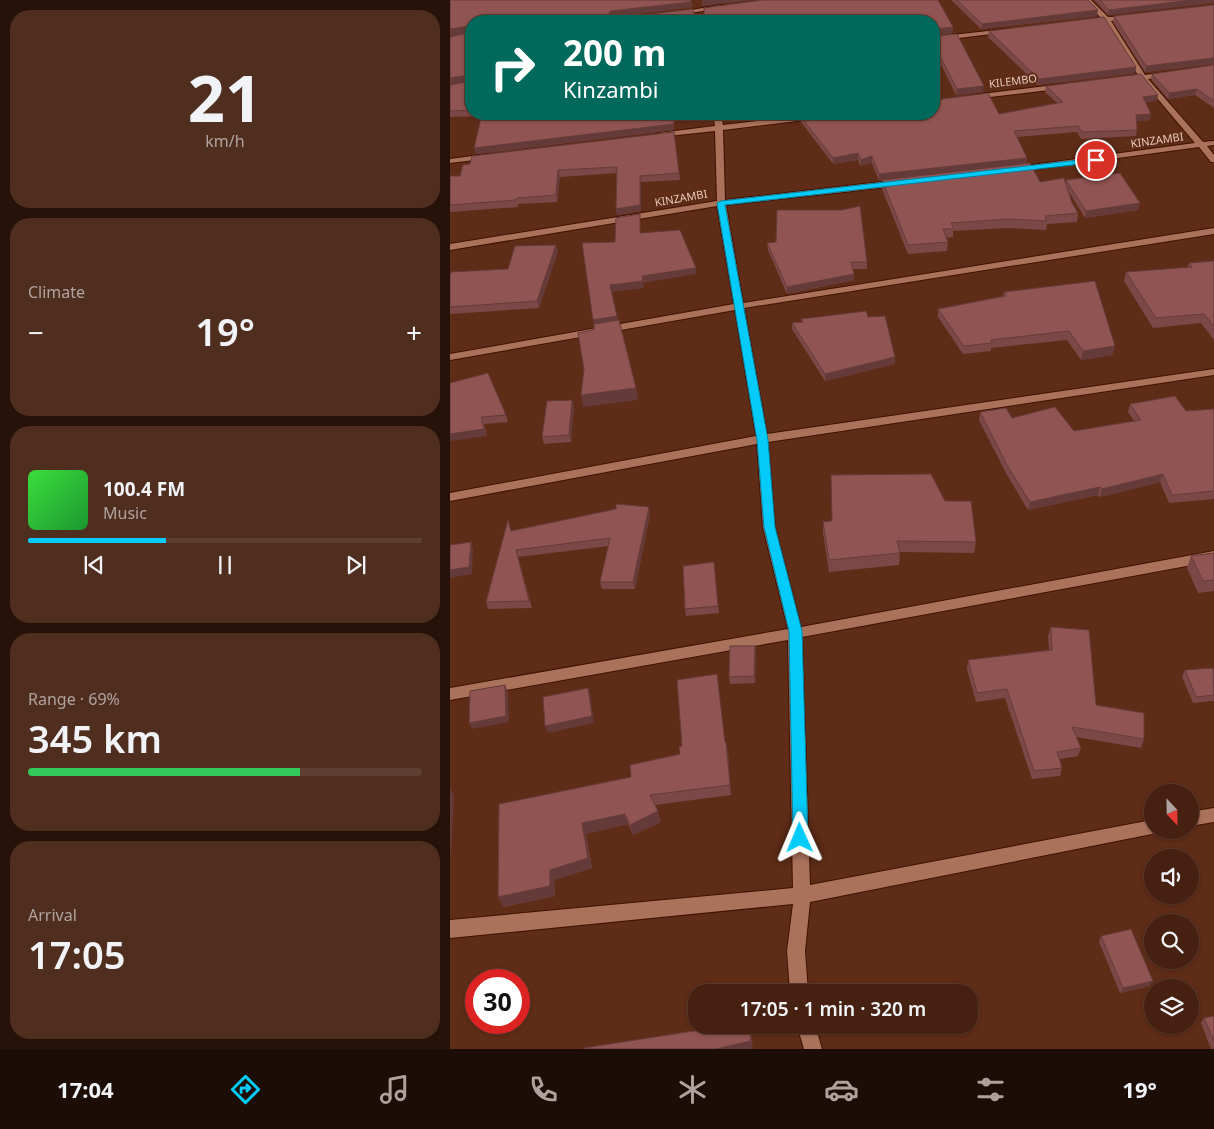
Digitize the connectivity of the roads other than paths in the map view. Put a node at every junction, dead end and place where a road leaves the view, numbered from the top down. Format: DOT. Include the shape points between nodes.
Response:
graph roads {
  1 [pos="696,0"];
  2 [pos="1087,0"];
  3 [pos="727,6"];
  4 [pos="698,12"];
  5 [pos="669,14"];
  6 [pos="1136,16"];
  7 [pos="1107,20"];
  8 [pos="1078,23"];
  9 [pos="1010,30"];
  10 [pos="940,38"];
  11 [pos="1178,72"];
  12 [pos="1143,77"];
  13 [pos="1114,80"];
  14 [pos="1076,85"];
  15 [pos="962,99"];
  16 [pos="718,120"];
  17 [pos="787,120"];
  18 [pos="719,128"];
  19 [pos="652,136"];
  20 [pos="1214,143"];
  21 [pos="1201,145"];
  22 [pos="498,154"];
  23 [pos="450,160"];
  24 [pos="1214,160"];
  25 [pos="1012,170"];
  26 [pos="905,182"];
  27 [pos="721,203"];
  28 [pos="1214,231"];
  29 [pos="450,247"];
  30 [pos="740,306"];
  31 [pos="450,357"];
  32 [pos="1214,372"];
  33 [pos="762,440"];
  34 [pos="450,497"];
  35 [pos="1214,556"];
  36 [pos="796,631"];
  37 [pos="450,694"];
  38 [pos="1214,814"];
  39 [pos="1199,817"];
  40 [pos="1144,828"];
  41 [pos="802,895"];
  42 [pos="450,929"];
  43 [pos="798,984"];
  44 [pos="809,1034"];
  45 [pos="813,1049"];
  1 -- 4 [label="street"];
  2 -- 7 [label="street"];
  3 -- 4 [label="street"];
  4 -- 5 [label="street"];
  6 -- 7 [label="street"];
  7 -- 8 [label="street"];
  7 -- 12 [label="street"];
  9 -- 10 [label="street"];
  11 -- 12 [label="street"];
  12 -- 13 [label="street"];
  12 -- 21 [label="street"];
  14 -- 15 [label="street, KILEMBO"];
  16 -- 18 [label="street"];
  17 -- 18 [label="street"];
  18 -- 19 [label="street"];
  18 -- 27 [label="street"];
  20 -- 21 [label="street, KINZAMBI"];
  21 -- 24 [label="street"];
  21 -- 25 [label="street, KINZAMBI"];
  22 -- 23 [label="street"];
  26 -- 27 [label="street, KINZAMBI"];
  27 -- 29 [label="street, KINZAMBI"];
  27 -- 30 [label="street"];
  28 -- 30 [label="street"];
  30 -- 31 [label="street"];
  30 -- 33 [label="street"];
  32 -- 33 [label="street"];
  33 -- 34 [label="street"];
  33 -- 36 [label="street" via="769,527"];
  35 -- 36 [label="street"];
  36 -- 37 [label="street"];
  36 -- 41 [label="street"];
  38 -- 39 [label="street"];
  40 -- 41 [label="street"];
  41 -- 42 [label="street"];
  41 -- 43 [label="street" via="796,951"];
  44 -- 45 [label="street"];
}
